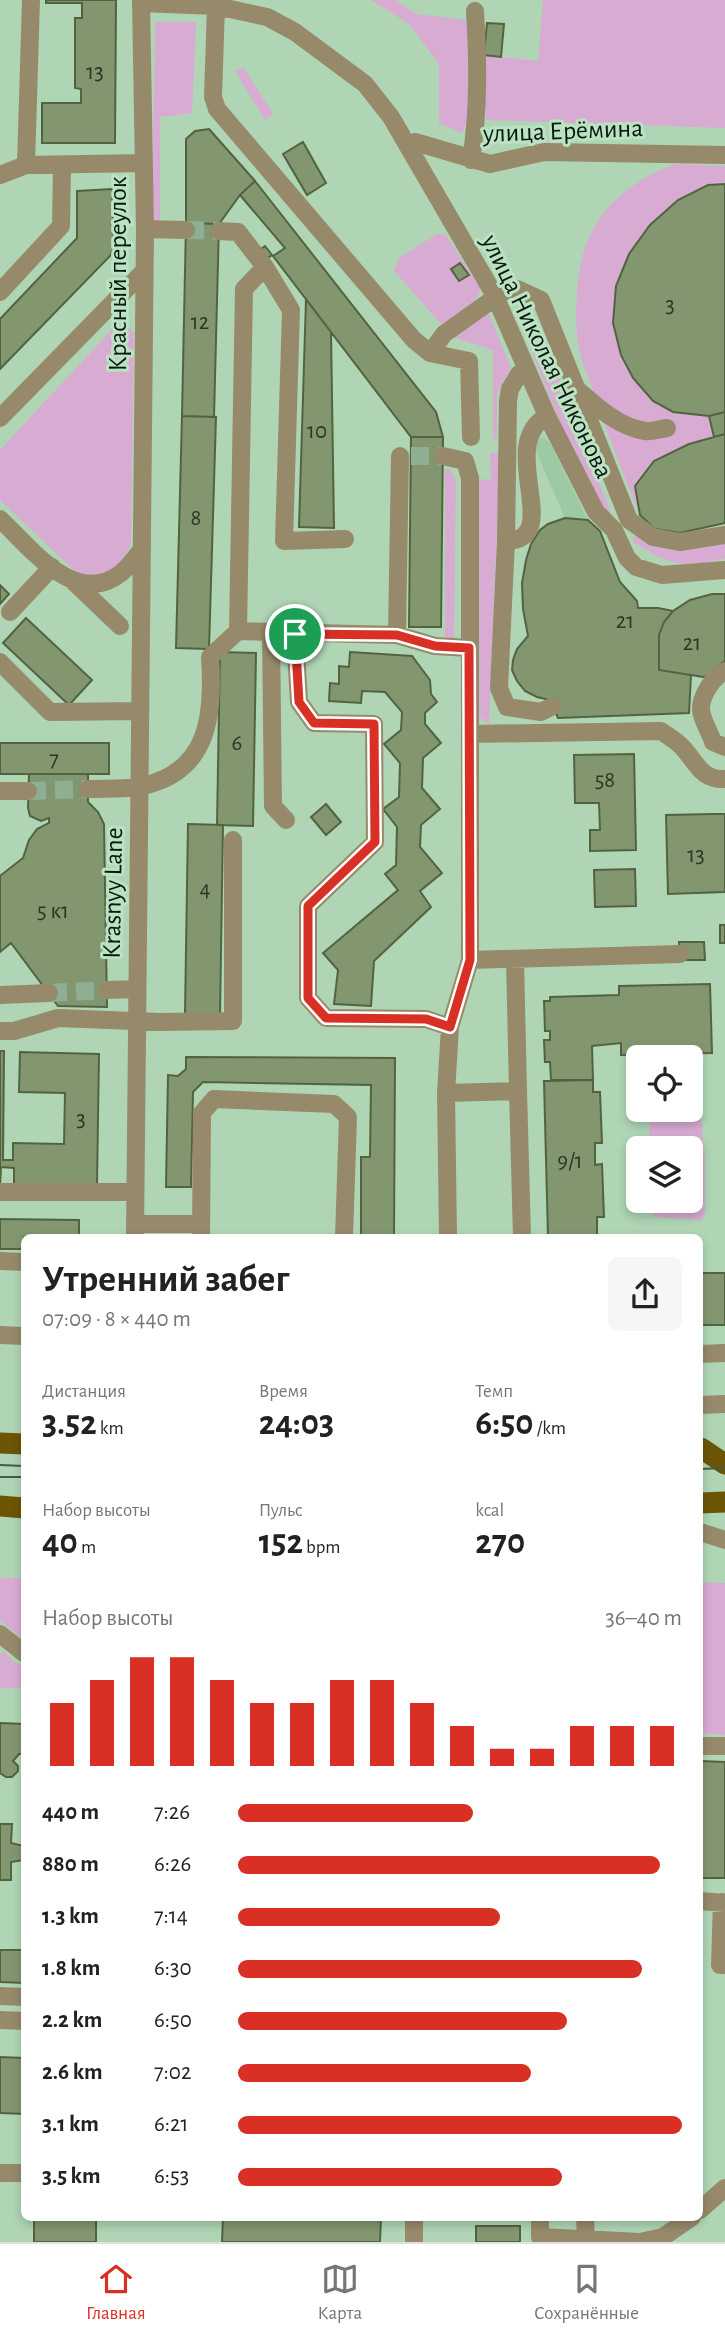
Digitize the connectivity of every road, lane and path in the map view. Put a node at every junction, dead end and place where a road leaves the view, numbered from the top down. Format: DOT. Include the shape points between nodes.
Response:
graph roads {
  1 [pos="31,0"];
  2 [pos="141,1"];
  3 [pos="216,6"];
  4 [pos="475,11"];
  5 [pos="408,146"];
  6 [pos="725,155"];
  7 [pos="471,160"];
  8 [pos="144,163"];
  9 [pos="62,164"];
  10 [pos="26,165"];
  11 [pos="0,175"];
  12 [pos="145,229"];
  13 [pos="186,230"];
  14 [pos="219,231"];
  15 [pos="265,267"];
  16 [pos="144,271"];
  17 [pos="0,292"];
  18 [pos="495,296"];
  19 [pos="430,353"];
  20 [pos="527,372"];
  21 [pos="576,388"];
  22 [pos="547,416"];
  23 [pos="0,418"];
  24 [pos="667,428"];
  25 [pos="471,437"];
  26 [pos="401,451"];
  27 [pos="443,456"];
  28 [pos="0,519"];
  29 [pos="725,535"];
  30 [pos="345,539"];
  31 [pos="506,541"];
  32 [pos="142,549"];
  33 [pos="51,567"];
  34 [pos="725,570"];
  35 [pos="74,582"];
  36 [pos="10,612"];
  37 [pos="120,626"];
  38 [pos="238,631"];
  39 [pos="271,632"];
  40 [pos="295,634"];
  41 [pos="397,635"];
  42 [pos="469,648"];
  43 [pos="0,662"];
  44 [pos="725,671"];
  45 [pos="553,706"];
  46 [pos="507,707"];
  47 [pos="140,711"];
  48 [pos="470,733"];
  49 [pos="510,733"];
  50 [pos="725,747"];
  51 [pos="725,779"];
  52 [pos="139,787"];
  53 [pos="88,789"];
  54 [pos="28,790"];
  55 [pos="0,791"];
  56 [pos="286,820"];
  57 [pos="233,840"];
  58 [pos="680,954"];
  59 [pos="515,959"];
  60 [pos="470,960"];
  61 [pos="137,989"];
  62 [pos="107,990"];
  63 [pos="49,993"];
  64 [pos="0,995"];
  65 [pos="137,1021"];
  66 [pos="450,1027"];
  67 [pos="0,1031"];
  68 [pos="518,1091"];
  69 [pos="446,1093"];
  70 [pos="0,1192"];
  71 [pos="135,1192"];
  72 [pos="135,1231"];
  73 [pos="201,1231"];
  74 [pos="344,1234"];
  75 [pos="448,1234"];
  76 [pos="522,1234"];
  77 [pos="0,1261"];
  78 [pos="21,1262"];
  79 [pos="0,1335"];
  80 [pos="21,1336"];
  81 [pos="725,1353"];
  82 [pos="703,1354"];
  83 [pos="725,1404"];
  84 [pos="703,1405"];
  85 [pos="0,1443"];
  86 [pos="21,1444"];
  87 [pos="725,1447"];
  88 [pos="703,1448"];
  89 [pos="703,1449"];
  90 [pos="725,1464"];
  91 [pos="725,1502"];
  92 [pos="703,1503"];
  93 [pos="0,1506"];
  94 [pos="21,1508"];
  95 [pos="703,1533"];
  96 [pos="725,1540"];
  97 [pos="0,1634"];
  98 [pos="21,1651"];
  99 [pos="703,1746"];
  100 [pos="725,1746"];
  101 [pos="703,1901"];
  102 [pos="723,1903"];
  103 [pos="725,1965"];
  104 [pos="0,1996"];
  105 [pos="21,1997"];
  106 [pos="0,2021"];
  107 [pos="21,2021"];
  108 [pos="0,2173"];
  109 [pos="21,2174"];
  110 [pos="725,2188"];
  111 [pos="703,2207"];
  112 [pos="414,2221"];
  113 [pos="540,2221"];
  114 [pos="585,2221"];
  115 [pos="686,2221"];
  116 [pos="586,2238"];
  117 [pos="540,2239"];
  118 [pos="414,2242"];
  1 -- 10 [label="street"];
  2 -- 3 [label="street, улица Николая Никонова"];
  2 -- 8 [label="street, Красный переулок"];
  3 -- 5 [label="street, улица Николая Никонова" via="267,17 295,32 365,84"];
  3 -- 19 [label="street" via="213,97 217,109 414,340"];
  4 -- 7 [label="street" via="477,123"];
  5 -- 7 [label="street, улица Ерёмина" via="415,142"];
  5 -- 18 [label="street, улица Николая Никонова"];
  6 -- 7 [label="street, улица Ерёмина" via="544,152 490,164"];
  8 -- 9 [label="street"];
  8 -- 12 [label="street, Красный переулок"];
  9 -- 10 [label="street"];
  9 -- 17 [label="street" via="61,226"];
  10 -- 11 [label="street"];
  12 -- 13 [label="street"];
  12 -- 16 [label="street, Красный переулок"];
  14 -- 15 [label="street" via="238,232"];
  15 -- 30 [label="street" via="291,310 284,541"];
  15 -- 38 [label="street" via="244,289"];
  16 -- 23 [label="street"];
  16 -- 32 [label="street, Красный переулок"];
  18 -- 19 [label="street" via="444,334"];
  18 -- 20 [label="street, улица Николая Никонова"];
  18 -- 21 [label="street" via="517,289 541,300"];
  19 -- 25 [label="street" via="470,361"];
  20 -- 22 [label="street, улица Николая Никонова"];
  20 -- 31 [label="street" via="519,374 508,401"];
  21 -- 24 [label="street" via="625,424 646,431"];
  21 -- 29 [label="street" via="629,520 653,537 680,542"];
  22 -- 31 [label="street" via="530,433 526,447 533,521 527,533"];
  22 -- 34 [label="street, улица Николая Никонова" via="596,512 614,530 636,567 662,575"];
  26 -- 41 [label="street"];
  27 -- 42 [label="street" via="465,461 470,478"];
  28 -- 33 [label="street"];
  31 -- 46 [label="street" via="499,688"];
  32 -- 35 [label="street" via="120,574 104,583"];
  32 -- 47 [label="street, Krasnyy Lane"];
  33 -- 35 [label="street"];
  33 -- 36 [label="street"];
  35 -- 37 [label="street"];
  38 -- 39 [label="street"];
  38 -- 52 [label="street" via="210,657 213,700 200,749 186,766 161,782"];
  39 -- 40 [label="street"];
  39 -- 56 [label="street" via="273,806"];
  40 -- 41 [label="street"];
  40 -- 66 [label="street" via="299,702 314,723 374,724 375,842 308,906 308,998 326,1018 426,1019"];
  41 -- 42 [label="street" via="435,646"];
  42 -- 48 [label="street"];
  43 -- 47 [label="street" via="50,712"];
  44 -- 50 [label="street" via="706,692 701,710 713,742"];
  45 -- 46 [label="street" via="541,712"];
  46 -- 49 [label="street"];
  47 -- 52 [label="street, Krasnyy Lane"];
  48 -- 49 [label="street"];
  48 -- 60 [label="street"];
  49 -- 51 [label="street" via="660,731 712,779"];
  52 -- 53 [label="street"];
  52 -- 61 [label="street, Krasnyy Lane"];
  54 -- 55 [label="street"];
  57 -- 65 [label="street" via="233,1021"];
  58 -- 59 [label="street"];
  59 -- 60 [label="street"];
  59 -- 68 [label="street"];
  60 -- 66 [label="street"];
  61 -- 62 [label="street"];
  61 -- 65 [label="street, Krasnyy Lane"];
  63 -- 64 [label="street"];
  65 -- 67 [label="street" via="58,1018"];
  65 -- 71 [label="street, Krasnyy Lane"];
  66 -- 69 [label="street"];
  68 -- 69 [label="street"];
  68 -- 76 [label="street"];
  69 -- 75 [label="street"];
  70 -- 71 [label="street"];
  71 -- 72 [label="street, Krasnyy Lane"];
  72 -- 73 [label="street"];
  73 -- 74 [label="street" via="202,1113 214,1099 334,1104 348,1117"];
  77 -- 78 [label="street"];
  79 -- 80 [label="street"];
  81 -- 82 [label="street"];
  83 -- 84 [label="street"];
  85 -- 86 [label="main road"];
  87 -- 88 [label="main road"];
  89 -- 90 [label="main road"];
  91 -- 92 [label="main road"];
  93 -- 94 [label="main road"];
  95 -- 96 [label="street"];
  97 -- 98 [label="street"];
  99 -- 100 [label="street"];
  101 -- 102 [label="street"];
  102 -- 103 [label="street" via="720,1965"];
  104 -- 105 [label="street"];
  106 -- 107 [label="street"];
  108 -- 109 [label="street"];
  110 -- 111 [label="street"];
  112 -- 118 [label="street"];
  113 -- 117 [label="street"];
  114 -- 116 [label="street"];
  115 -- 116 [label="street" via="663,2237 640,2242"];
  116 -- 117 [label="street"];
}
